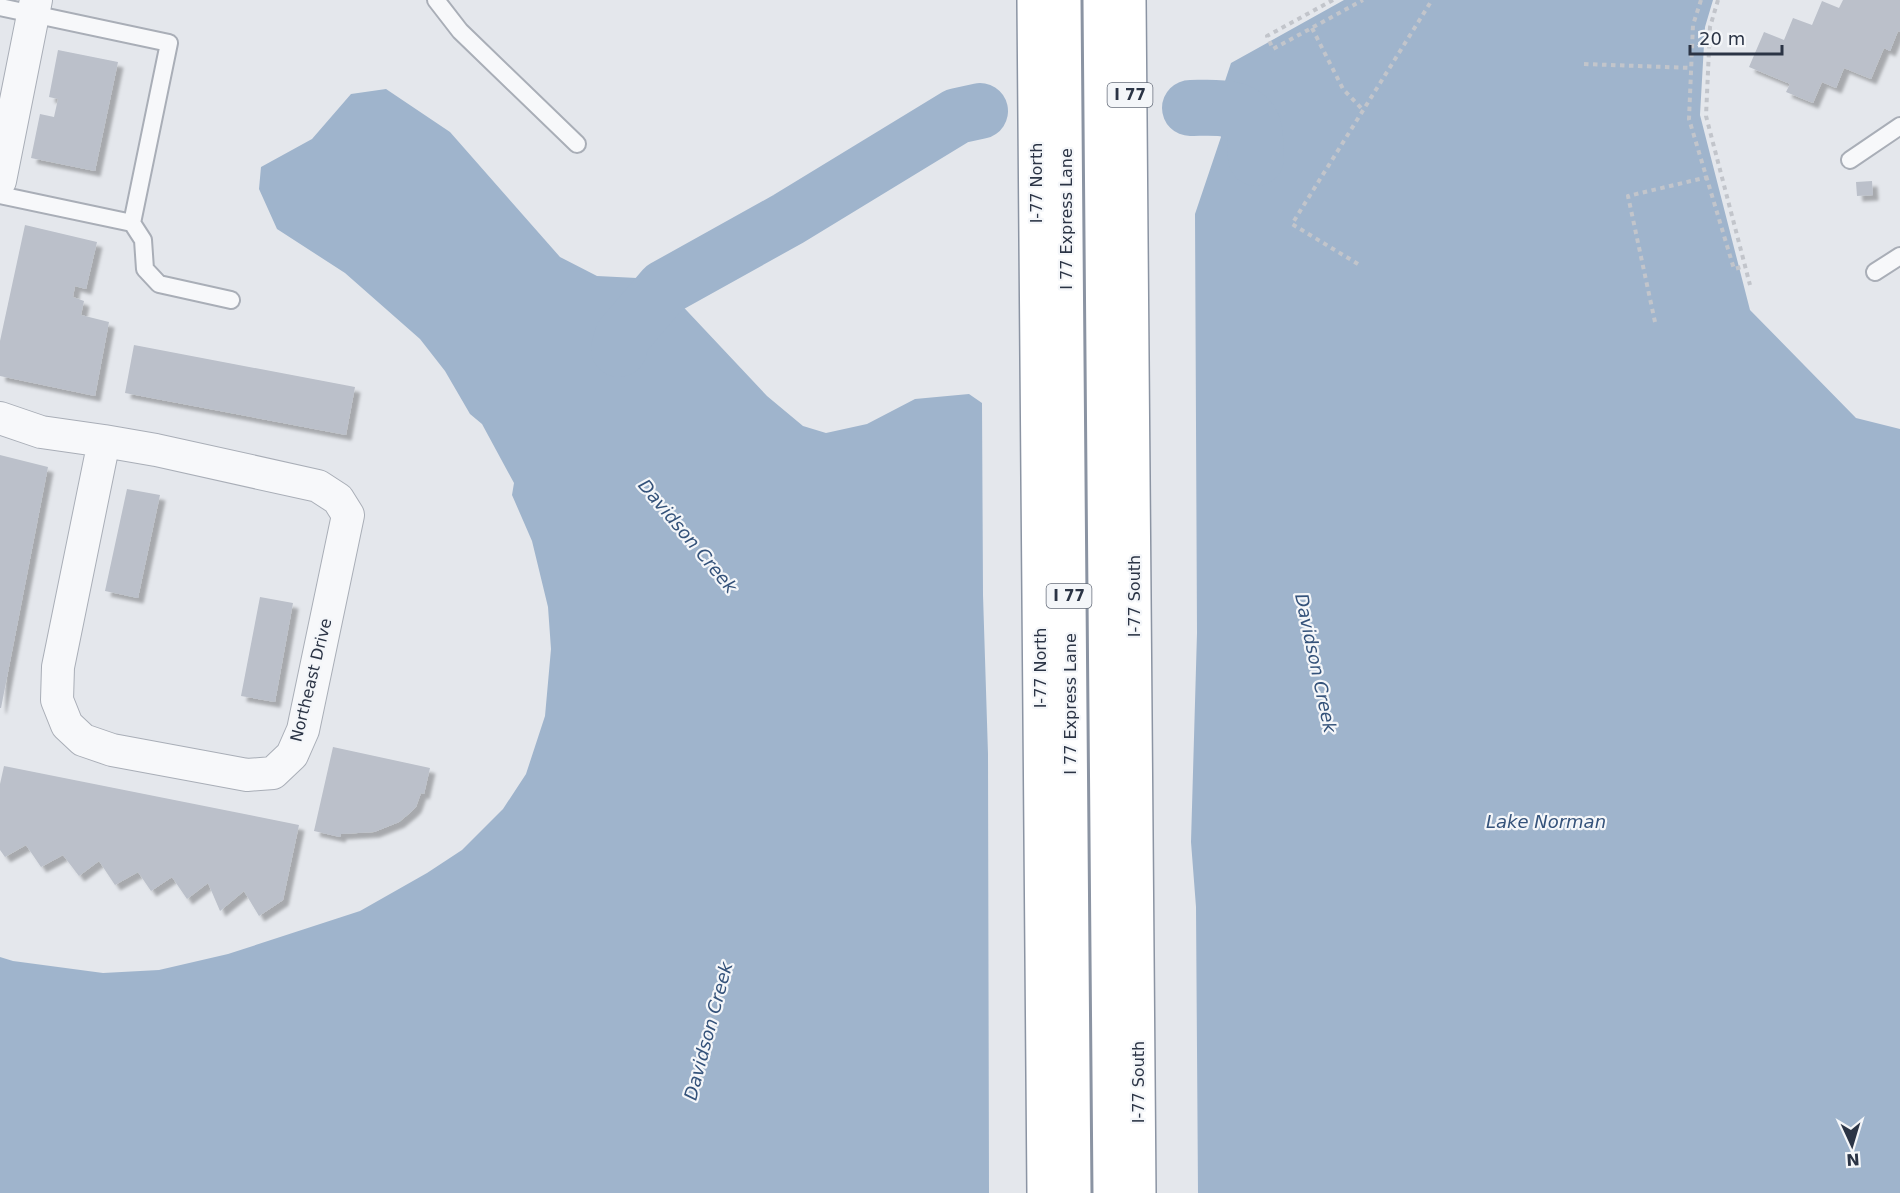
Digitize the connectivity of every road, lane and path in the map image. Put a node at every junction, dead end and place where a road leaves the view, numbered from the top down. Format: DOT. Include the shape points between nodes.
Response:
graph roads {
  1 [pos="436,0"];
  2 [pos="1034,0"];
  3 [pos="1064,0"];
  4 [pos="1100,0"];
  5 [pos="1129,0"];
  6 [pos="1333,0"];
  7 [pos="1363,0"];
  8 [pos="1432,0"];
  9 [pos="1701,0"];
  10 [pos="1718,0"];
  11 [pos="0,7"];
  12 [pos="35,7"];
  13 [pos="1311,28"];
  14 [pos="1584,64"];
  15 [pos="1691,68"];
  16 [pos="1363,110"];
  17 [pos="1900,126"];
  18 [pos="577,144"];
  19 [pos="1850,160"];
  20 [pos="1708,177"];
  21 [pos="0,181"];
  22 [pos="0,195"];
  23 [pos="132,223"];
  24 [pos="1900,256"];
  25 [pos="1358,264"];
  26 [pos="1745,266"];
  27 [pos="1875,272"];
  28 [pos="1750,285"];
  29 [pos="231,300"];
  30 [pos="1655,322"];
  31 [pos="0,418"];
  32 [pos="104,441"];
  33 [pos="1044,1193"];
  34 [pos="1074,1193"];
  35 [pos="1110,1193"];
  36 [pos="1139,1193"];
  1 -- 18 [label="lane" via="460,31"];
  2 -- 33 [label="highway, I-77 North / I 77"];
  3 -- 34 [label="highway, I 77 Express Lane / I 77"];
  4 -- 35 [label="highway, I 77"];
  5 -- 36 [label="highway, I-77 South / I 77"];
  6 -- 13 [label="path" via="1267,36 1273,49"];
  7 -- 13 [label="path"];
  8 -- 16 [label="path"];
  9 -- 15 [label="path" via="1693,25"];
  10 -- 26 [label="path" via="1710,27 1706,116"];
  11 -- 12 [label="lane"];
  12 -- 21 [label="street"];
  12 -- 23 [label="lane" via="169,43"];
  13 -- 16 [label="path" via="1343,89"];
  14 -- 15 [label="path"];
  15 -- 20 [label="path" via="1689,119"];
  16 -- 25 [label="path" via="1292,224"];
  17 -- 19 [label="lane"];
  20 -- 26 [label="path" via="1734,269"];
  20 -- 30 [label="path" via="1628,196"];
  22 -- 23 [label="lane"];
  23 -- 29 [label="lane" via="143,240 145,269 159,284"];
  24 -- 27 [label="lane"];
  26 -- 28 [label="path"];
  31 -- 32 [label="street, Northeast Drive" via="42,432"];
  32 -- 32 [label="street, Northeast Drive" via="318,486 338,499 348,515 303,730 292,754 273,773 247,775 112,750 83,740 67,725 57,700 58,667"];
}
